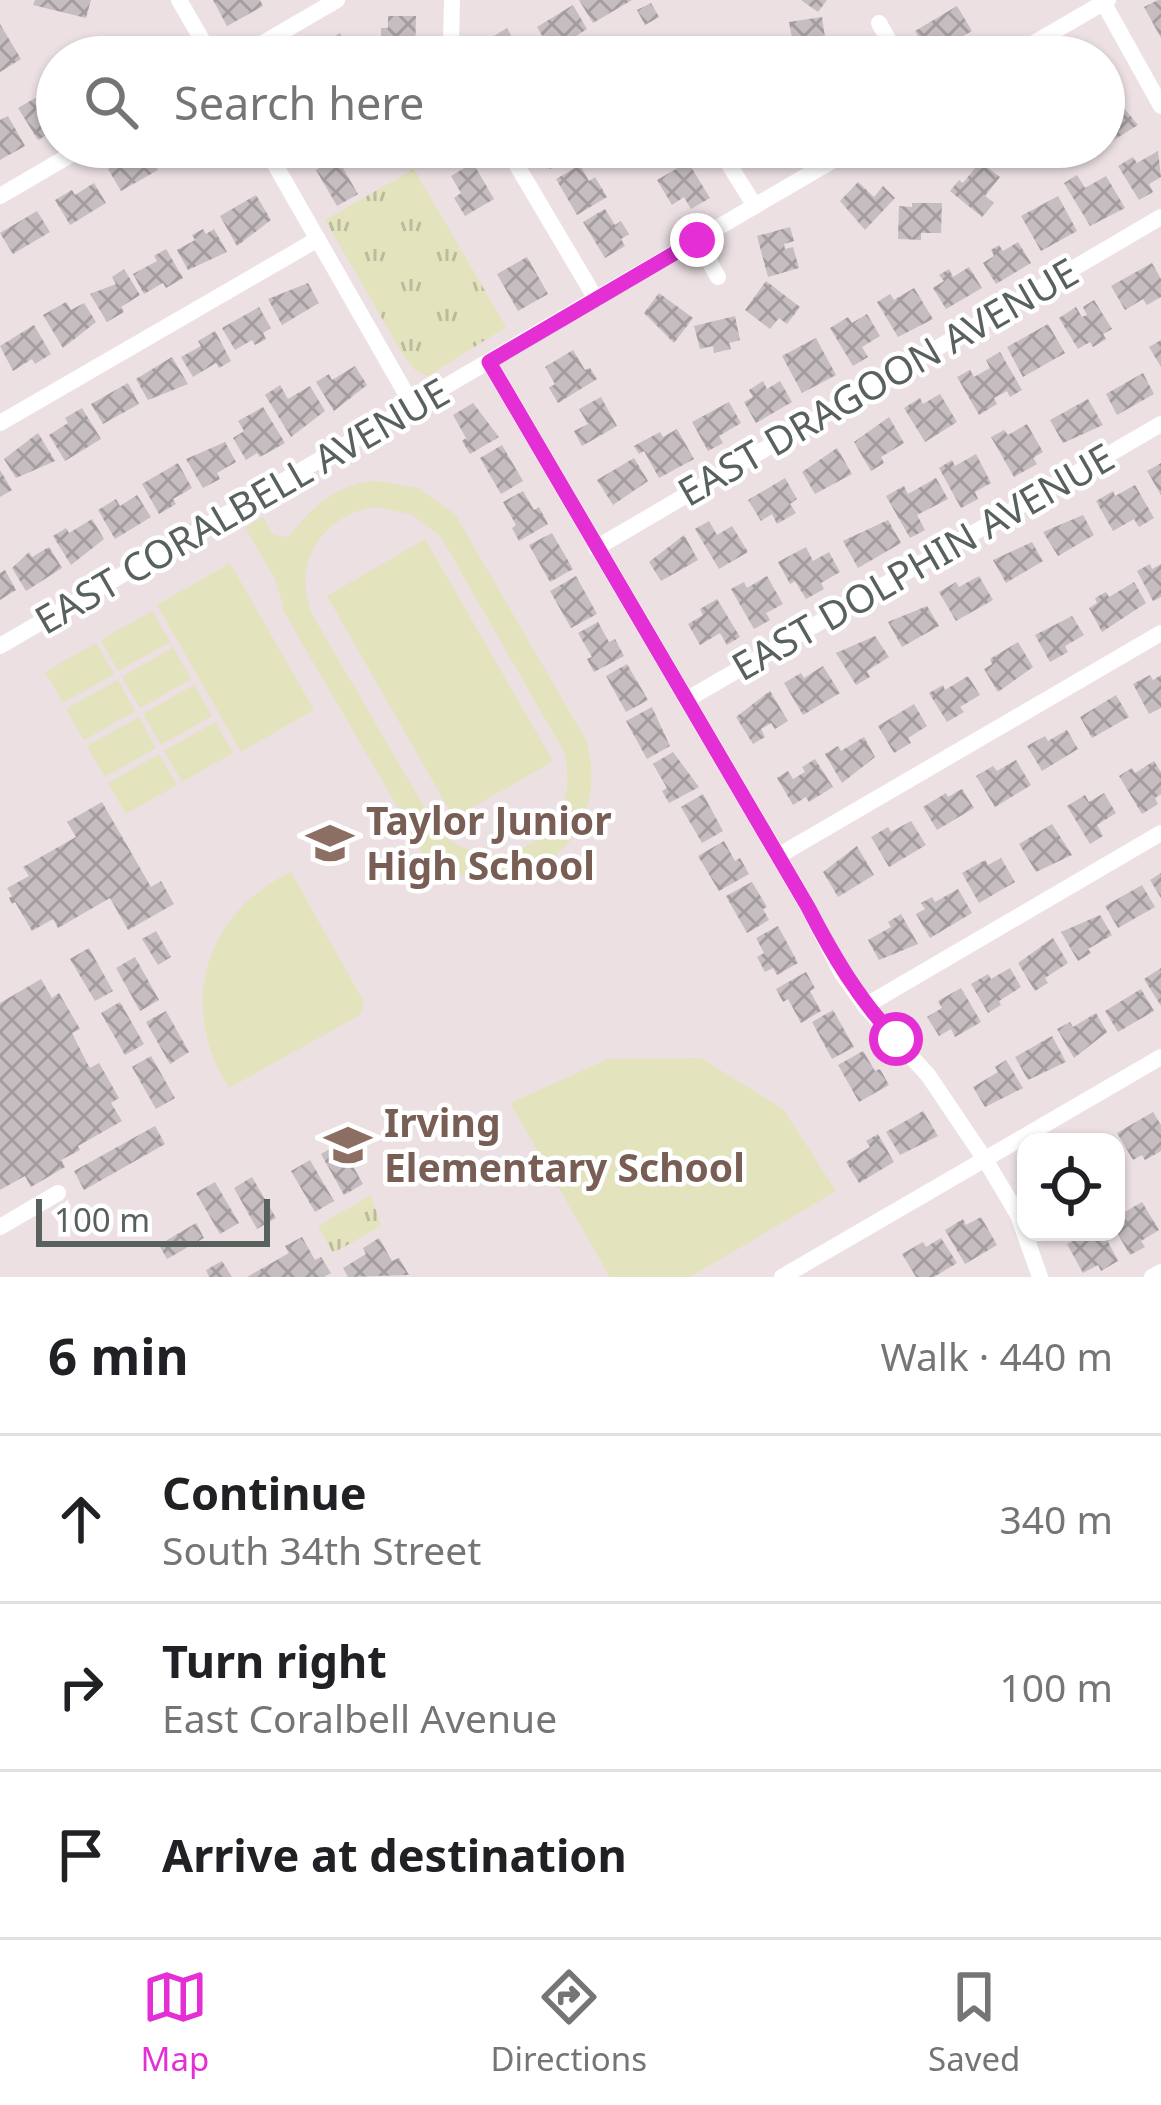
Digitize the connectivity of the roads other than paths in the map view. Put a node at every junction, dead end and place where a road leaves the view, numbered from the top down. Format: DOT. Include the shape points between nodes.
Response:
graph roads {
  1 [pos="179,0"];
  2 [pos="337,0"];
  3 [pos="452,0"];
  4 [pos="1105,1"];
  5 [pos="879,23"];
  6 [pos="200,36"];
  7 [pos="274,36"];
  8 [pos="451,36"];
  9 [pos="886,36"];
  10 [pos="1046,36"];
  11 [pos="1124,36"];
  12 [pos="1125,38"];
  13 [pos="1161,106"];
  14 [pos="48,168"];
  15 [pos="277,168"];
  16 [pos="518,168"];
  17 [pos="731,168"];
  18 [pos="820,168"];
  19 [pos="0,196"];
  20 [pos="754,206"];
  21 [pos="1161,217"];
  22 [pos="318,239"];
  23 [pos="697,240"];
  24 [pos="718,277"];
  25 [pos="596,299"];
  26 [pos="489,362"];
  27 [pos="413,406"];
  28 [pos="0,423"];
  29 [pos="1161,424"];
  30 [pos="596,548"];
  31 [pos="1161,633"];
  32 [pos="0,646"];
  33 [pos="686,700"];
  34 [pos="1161,833"];
  35 [pos="778,856"];
  36 [pos="865,1006"];
  37 [pos="1161,1057"];
  38 [pos="986,1161"];
  39 [pos="58,1193"];
  40 [pos="0,1227"];
  41 [pos="1161,1272"];
  42 [pos="782,1277"];
  43 [pos="1040,1277"];
  44 [pos="1152,1277"];
  1 -- 6 [label="street"];
  2 -- 7 [label="street"];
  3 -- 8 [label="street"];
  4 -- 10 [label="street"];
  4 -- 11 [label="street"];
  5 -- 9 [label="street"];
  12 -- 13 [label="street"];
  14 -- 19 [label="street"];
  15 -- 22 [label="street"];
  16 -- 25 [label="street"];
  17 -- 20 [label="street"];
  18 -- 20 [label="street, EAST CORALBELL AVENUE"];
  20 -- 23 [label="street, EAST CORALBELL AVENUE"];
  21 -- 30 [label="street, EAST DRAGOON AVENUE"];
  22 -- 27 [label="street"];
  22 -- 28 [label="street"];
  23 -- 24 [label="street"];
  23 -- 25 [label="street, EAST CORALBELL AVENUE"];
  25 -- 26 [label="street, EAST CORALBELL AVENUE"];
  26 -- 27 [label="street, EAST CORALBELL AVENUE"];
  26 -- 30 [label="street"];
  27 -- 32 [label="street, EAST CORALBELL AVENUE"];
  29 -- 33 [label="street, EAST DOLPHIN AVENUE"];
  30 -- 33 [label="street"];
  31 -- 35 [label="street"];
  33 -- 35 [label="street"];
  34 -- 36 [label="street"];
  35 -- 36 [label="street"];
  36 -- 38 [label="street" via="928,1075"];
  37 -- 38 [label="street"];
  38 -- 42 [label="street"];
  38 -- 43 [label="street" via="1018,1215"];
  39 -- 40 [label="street"];
  41 -- 44 [label="street"];
}
